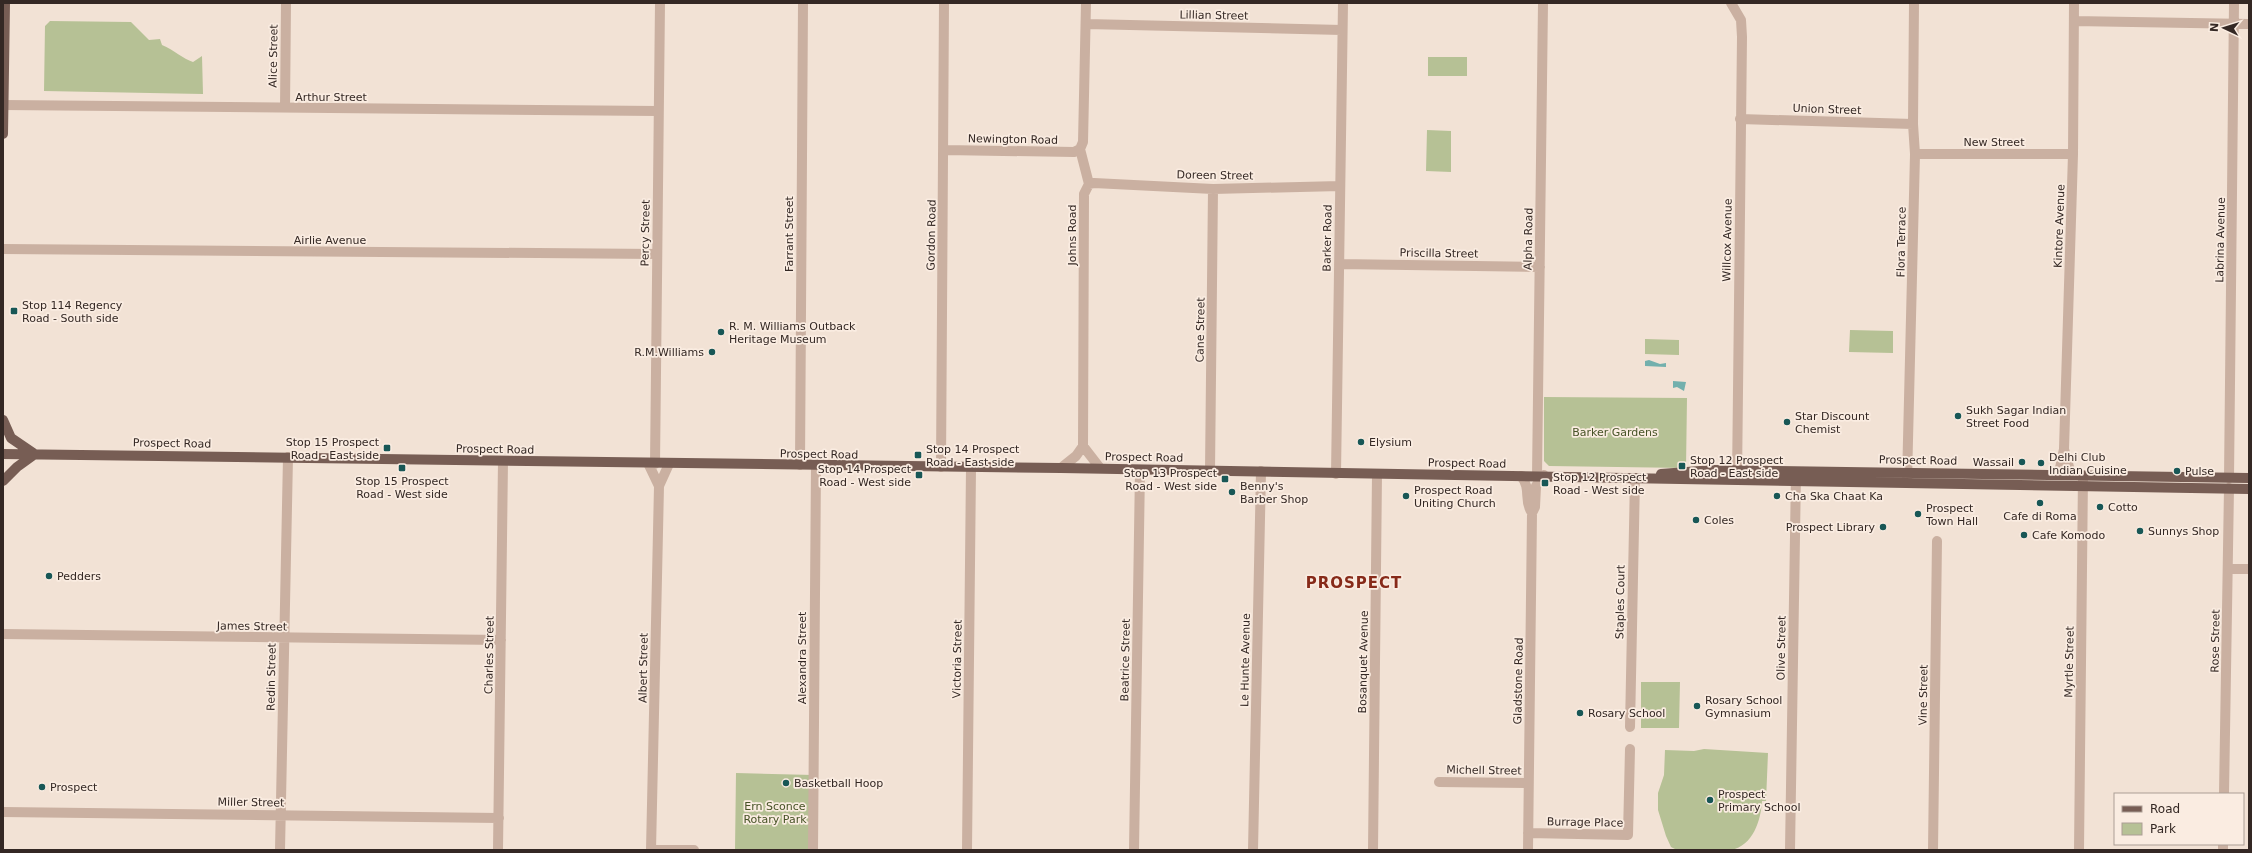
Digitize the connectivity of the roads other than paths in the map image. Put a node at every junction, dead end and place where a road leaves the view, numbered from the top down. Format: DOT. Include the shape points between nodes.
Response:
graph roads {
  1 [pos="5,3"];
  2 [pos="286,3"];
  3 [pos="660,3"];
  4 [pos="803,3"];
  5 [pos="944,3"];
  6 [pos="1086,3"];
  7 [pos="1343,3"];
  8 [pos="1542,3"];
  9 [pos="1731,3"];
  10 [pos="1914,3"];
  11 [pos="2074,3"];
  12 [pos="2234,3"];
  13 [pos="2074,21"];
  14 [pos="1086,24"];
  15 [pos="2234,24"];
  16 [pos="2249,24"];
  17 [pos="1342,30"];
  18 [pos="3,106"];
  19 [pos="285,108"];
  20 [pos="658,111"];
  21 [pos="1740,119"];
  22 [pos="1913,124"];
  23 [pos="3,134"];
  24 [pos="1080,149"];
  25 [pos="945,150"];
  26 [pos="1915,154"];
  27 [pos="2073,154"];
  28 [pos="1089,184"];
  29 [pos="1340,186"];
  30 [pos="1213,189"];
  31 [pos="3,249"];
  32 [pos="657,254"];
  33 [pos="1339,264"];
  34 [pos="1540,267"];
  35 [pos="3,420"];
  36 [pos="1082,446"];
  37 [pos="2064,449"];
  38 [pos="3,454"];
  39 [pos="34,454"];
  40 [pos="288,456"];
  41 [pos="503,461"];
  42 [pos="652,463"];
  43 [pos="670,464"];
  44 [pos="816,465"];
  45 [pos="800,466"];
  46 [pos="941,467"];
  47 [pos="971,468"];
  48 [pos="1061,468"];
  49 [pos="1100,468"];
  50 [pos="1140,470"];
  51 [pos="1210,470"];
  52 [pos="1261,471"];
  53 [pos="1796,471"];
  54 [pos="1336,474"];
  55 [pos="1378,474"];
  56 [pos="2055,474"];
  57 [pos="2071,474"];
  58 [pos="1541,475"];
  59 [pos="1520,476"];
  60 [pos="1737,476"];
  61 [pos="1907,477"];
  62 [pos="1636,478"];
  63 [pos="2229,478"];
  64 [pos="2249,478"];
  65 [pos="2083,480"];
  66 [pos="3,481"];
  67 [pos="1796,481"];
  68 [pos="659,486"];
  69 [pos="2229,488"];
  70 [pos="2249,488"];
  71 [pos="1532,513"];
  72 [pos="1937,541"];
  73 [pos="2228,569"];
  74 [pos="2249,569"];
  75 [pos="3,634"];
  76 [pos="283,638"];
  77 [pos="501,640"];
  78 [pos="1630,727"];
  79 [pos="1630,749"];
  80 [pos="1439,782"];
  81 [pos="1528,783"];
  82 [pos="2224,793"];
  83 [pos="3,812"];
  84 [pos="280,815"];
  85 [pos="499,818"];
  86 [pos="1528,833"];
  87 [pos="280,850"];
  88 [pos="498,850"];
  89 [pos="651,850"];
  90 [pos="694,850"];
  91 [pos="813,850"];
  92 [pos="967,850"];
  93 [pos="1134,850"];
  94 [pos="1254,850"];
  95 [pos="1373,850"];
  96 [pos="1528,850"];
  97 [pos="1790,850"];
  98 [pos="1933,850"];
  99 [pos="2079,850"];
  1 -- 18 [label="main road"];
  2 -- 19 [label="street, Alice Street"];
  3 -- 20 [label="street, Percy Street"];
  4 -- 45 [label="street, Farrant Street"];
  5 -- 25 [label="street, Gordon Road"];
  6 -- 14 [label="street, Johns Road"];
  7 -- 17 [label="street, Barker Road"];
  8 -- 34 [label="street, Alpha Road"];
  9 -- 21 [label="street, Willcox Avenue" via="1741,20"];
  10 -- 22 [label="street, Flora Terrace"];
  11 -- 13 [label="street, Kintore Avenue"];
  12 -- 15 [label="street, Labrina Avenue"];
  13 -- 15 [label="street"];
  13 -- 27 [label="street, Kintore Avenue"];
  14 -- 17 [label="street, Lillian Street"];
  14 -- 24 [label="street, Johns Road" via="1083,142"];
  15 -- 16 [label="street"];
  15 -- 63 [label="street, Labrina Avenue"];
  17 -- 29 [label="street, Barker Road"];
  18 -- 19 [label="street, Arthur Street"];
  18 -- 23 [label="main road"];
  19 -- 20 [label="street, Arthur Street"];
  20 -- 32 [label="street, Percy Street"];
  21 -- 22 [label="street, Union Street"];
  21 -- 60 [label="street, Willcox Avenue"];
  22 -- 26 [label="street, Flora Terrace"];
  24 -- 25 [label="street, Newington Road" via="1074,152"];
  24 -- 28 [label="street, Johns Road"];
  25 -- 46 [label="street, Gordon Road"];
  26 -- 27 [label="street, New Street"];
  26 -- 61 [label="street, Flora Terrace"];
  27 -- 37 [label="street, Kintore Avenue"];
  28 -- 30 [label="street, Doreen Street"];
  28 -- 36 [label="street, Johns Road" via="1084,194"];
  29 -- 30 [label="street, Doreen Street"];
  29 -- 33 [label="street, Barker Road"];
  30 -- 51 [label="street, Cane Street"];
  31 -- 32 [label="street, Airlie Avenue"];
  32 -- 42 [label="street, Percy Street"];
  33 -- 34 [label="street, Priscilla Street"];
  33 -- 54 [label="street, Barker Road"];
  34 -- 58 [label="street, Alpha Road"];
  35 -- 39 [label="main road" via="11,438"];
  36 -- 48 [label="street" via="1076,456"];
  36 -- 49 [label="street"];
  37 -- 56 [label="street, Kintore Avenue" via="2060,468"];
  37 -- 57 [label="street, Kintore Avenue"];
  38 -- 39 [label="main road, Prospect Road"];
  39 -- 40 [label="main road, Prospect Road"];
  39 -- 66 [label="main road"];
  40 -- 41 [label="main road, Prospect Road"];
  40 -- 76 [label="street, Redin Street"];
  41 -- 42 [label="main road, Prospect Road"];
  41 -- 77 [label="street, Charles Street"];
  42 -- 43 [label="main road, Prospect Road"];
  42 -- 68 [label="street, Albert Street"];
  43 -- 45 [label="main road, Prospect Road"];
  43 -- 68 [label="street, Albert Street"];
  44 -- 45 [label="main road, Prospect Road"];
  44 -- 46 [label="main road, Prospect Road"];
  44 -- 91 [label="street, Alexandra Street"];
  46 -- 47 [label="main road, Prospect Road"];
  47 -- 48 [label="main road, Prospect Road"];
  47 -- 92 [label="street, Victoria Street"];
  48 -- 49 [label="main road, Prospect Road"];
  49 -- 50 [label="main road, Prospect Road"];
  50 -- 51 [label="main road, Prospect Road"];
  50 -- 93 [label="street, Beatrice Street"];
  51 -- 52 [label="main road, Prospect Road"];
  52 -- 54 [label="main road, Prospect Road"];
  52 -- 94 [label="street, Le Hunte Avenue"];
  53 -- 60 [label="main road, Prospect Road"];
  53 -- 61 [label="main road, Prospect Road"];
  53 -- 67 [label="street, Olive Street"];
  54 -- 55 [label="main road, Prospect Road"];
  55 -- 59 [label="main road, Prospect Road"];
  55 -- 95 [label="street, Bosanquet Avenue"];
  56 -- 57 [label="main road, Prospect Road"];
  56 -- 61 [label="main road, Prospect Road"];
  57 -- 65 [label="main road, Prospect Road"];
  58 -- 59 [label="main road, Prospect Road"];
  58 -- 62 [label="main road, Prospect Road"];
  58 -- 71 [label="street, Gladstone Road" via="1536,486 1535,507"];
  59 -- 71 [label="street, Gladstone Road" via="1527,484 1528,508"];
  60 -- 62 [label="main road, Prospect Road" via="1674,473"];
  60 -- 67 [label="main road, Prospect Road"];
  61 -- 65 [label="main road, Prospect Road"];
  61 -- 67 [label="main road, Prospect Road"];
  62 -- 78 [label="street, Staples Court"];
  63 -- 64 [label="main road, Prospect Road"];
  63 -- 65 [label="main road, Prospect Road"];
  63 -- 69 [label="main road"];
  65 -- 69 [label="main road, Prospect Road"];
  65 -- 99 [label="street, Myrtle Street"];
  67 -- 97 [label="street, Olive Street"];
  68 -- 89 [label="street, Albert Street"];
  69 -- 70 [label="main road, Prospect Road"];
  69 -- 73 [label="street, Rose Street"];
  71 -- 81 [label="street, Gladstone Road"];
  72 -- 98 [label="street, Vine Street"];
  73 -- 74 [label="street"];
  73 -- 82 [label="street, Rose Street"];
  75 -- 76 [label="street, James Street"];
  76 -- 77 [label="street, James Street"];
  76 -- 84 [label="street, Redin Street"];
  77 -- 85 [label="street, Charles Street"];
  79 -- 86 [label="street, Burrage Place" via="1628,835"];
  80 -- 81 [label="street, Michell Street"];
  81 -- 86 [label="street, Gladstone Road"];
  83 -- 84 [label="street, Miller Street"];
  84 -- 85 [label="street, Miller Street"];
  84 -- 87 [label="street, Redin Street"];
  85 -- 88 [label="street, Charles Street"];
  86 -- 96 [label="street, Gladstone Road"];
  89 -- 90 [label="street"];
}
